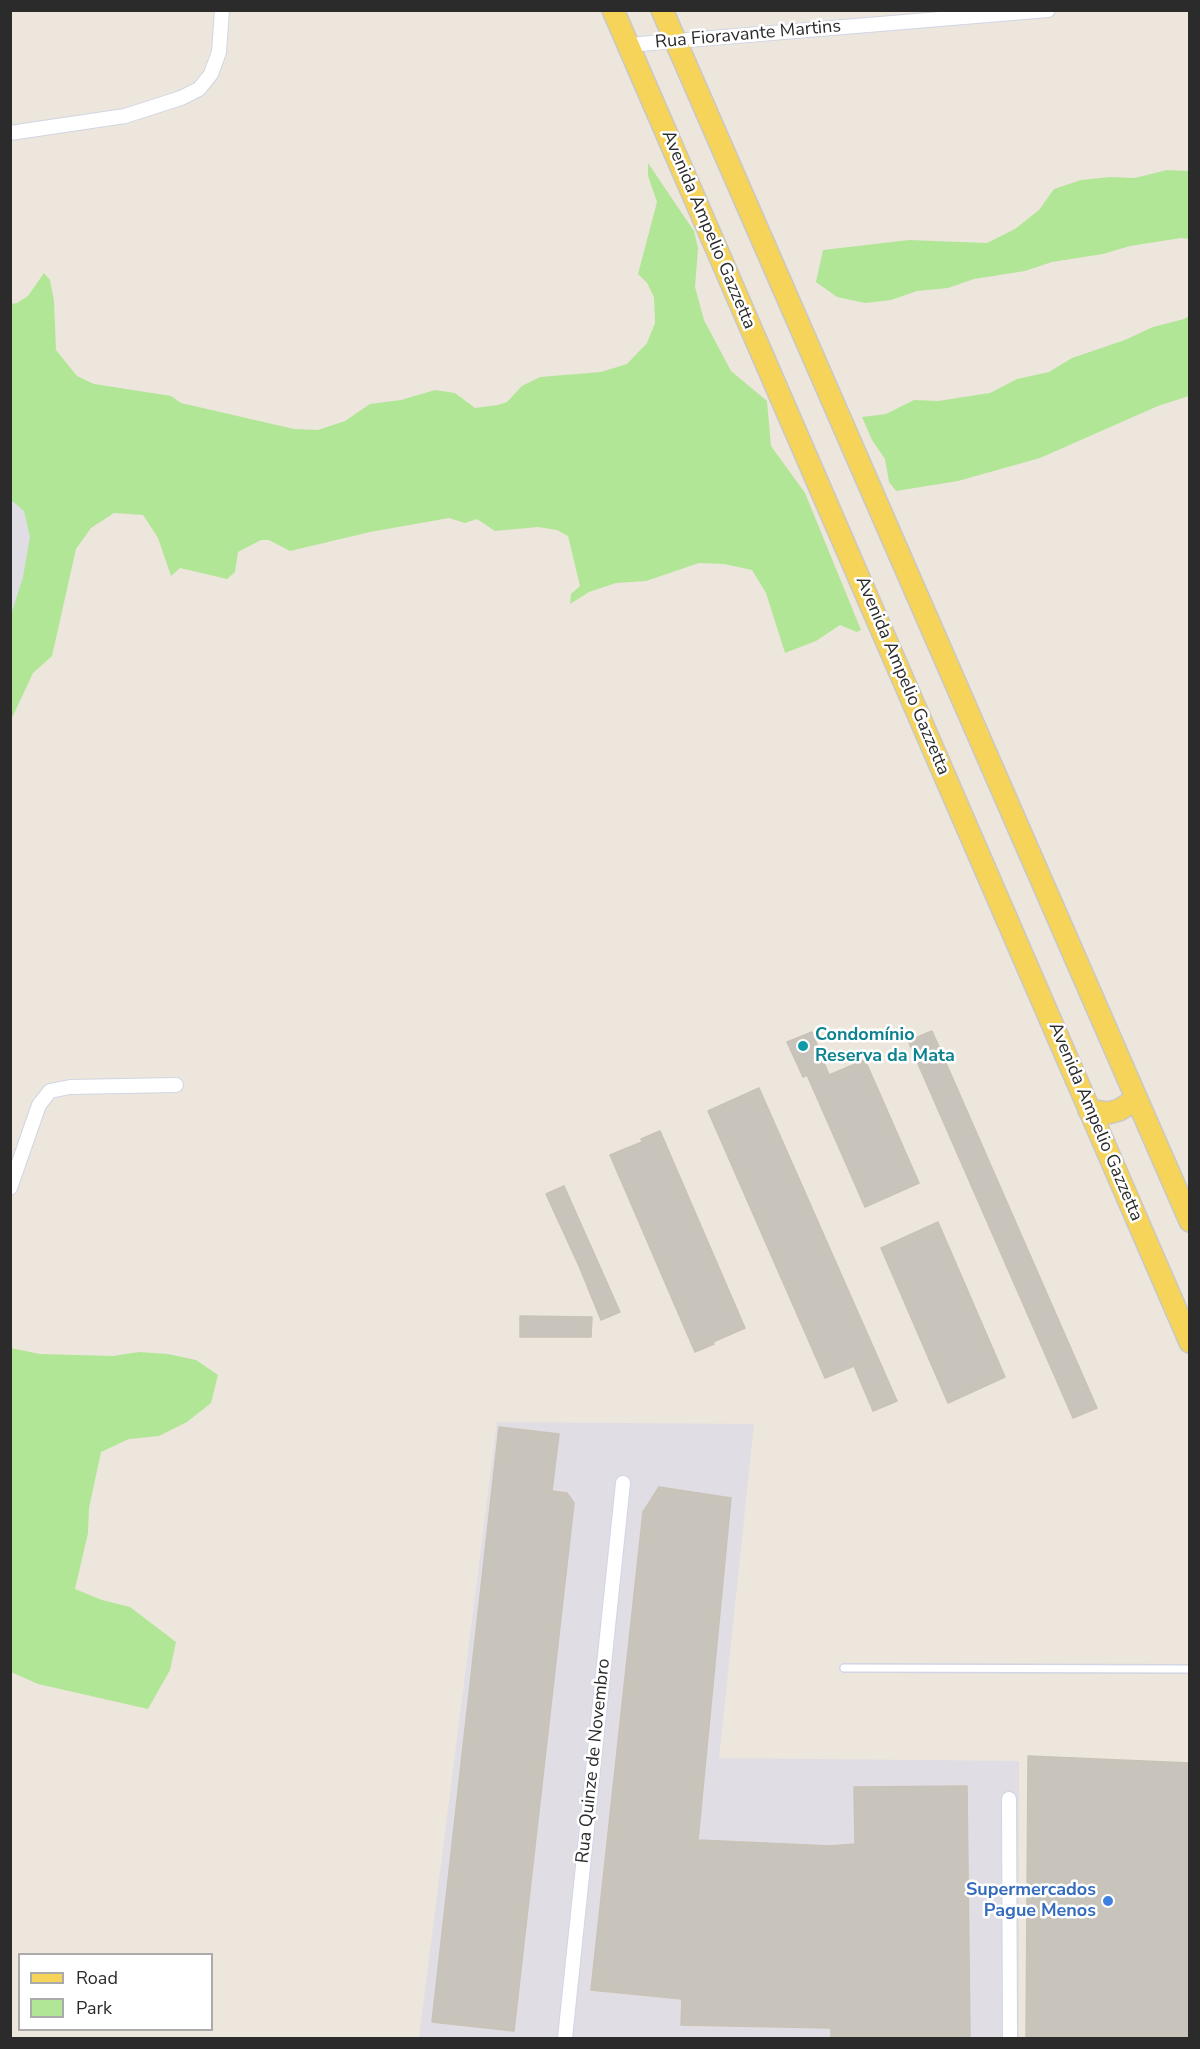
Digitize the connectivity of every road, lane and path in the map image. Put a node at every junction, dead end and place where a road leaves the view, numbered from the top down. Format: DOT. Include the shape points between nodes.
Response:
graph roads {
  1 [pos="222,10"];
  2 [pos="613,10"];
  3 [pos="663,10"];
  4 [pos="1048,10"];
  5 [pos="971,14"];
  6 [pos="676,41"];
  7 [pos="628,45"];
  8 [pos="10,133"];
  9 [pos="176,1085"];
  10 [pos="1135,1097"];
  11 [pos="1089,1110"];
  12 [pos="10,1188"];
  13 [pos="1190,1221"];
  14 [pos="1190,1342"];
  15 [pos="623,1483"];
  16 [pos="844,1668"];
  17 [pos="1190,1669"];
  18 [pos="1009,1799"];
  19 [pos="565,2038"];
  20 [pos="1010,2038"];
  1 -- 8 [label="street" via="219,52 211,75 199,89 125,116"];
  2 -- 7 [label="main road, Avenida Ampelio Gazzetta"];
  3 -- 6 [label="main road"];
  4 -- 5 [label="street, Rua Fioravante Martins"];
  5 -- 6 [label="street, Rua Fioravante Martins"];
  6 -- 7 [label="street, Rua Fioravante Martins"];
  6 -- 10 [label="main road"];
  7 -- 11 [label="main road, Avenida Ampelio Gazzetta"];
  9 -- 12 [label="street" via="70,1087 50,1091 39,1106"];
  10 -- 11 [label="main road" via="1119,1110"];
  10 -- 13 [label="main road"];
  11 -- 14 [label="main road, Avenida Ampelio Gazzetta"];
  15 -- 19 [label="street, Rua Quinze de Novembro"];
  16 -- 17 [label="lane"];
  18 -- 20 [label="street"];
}
